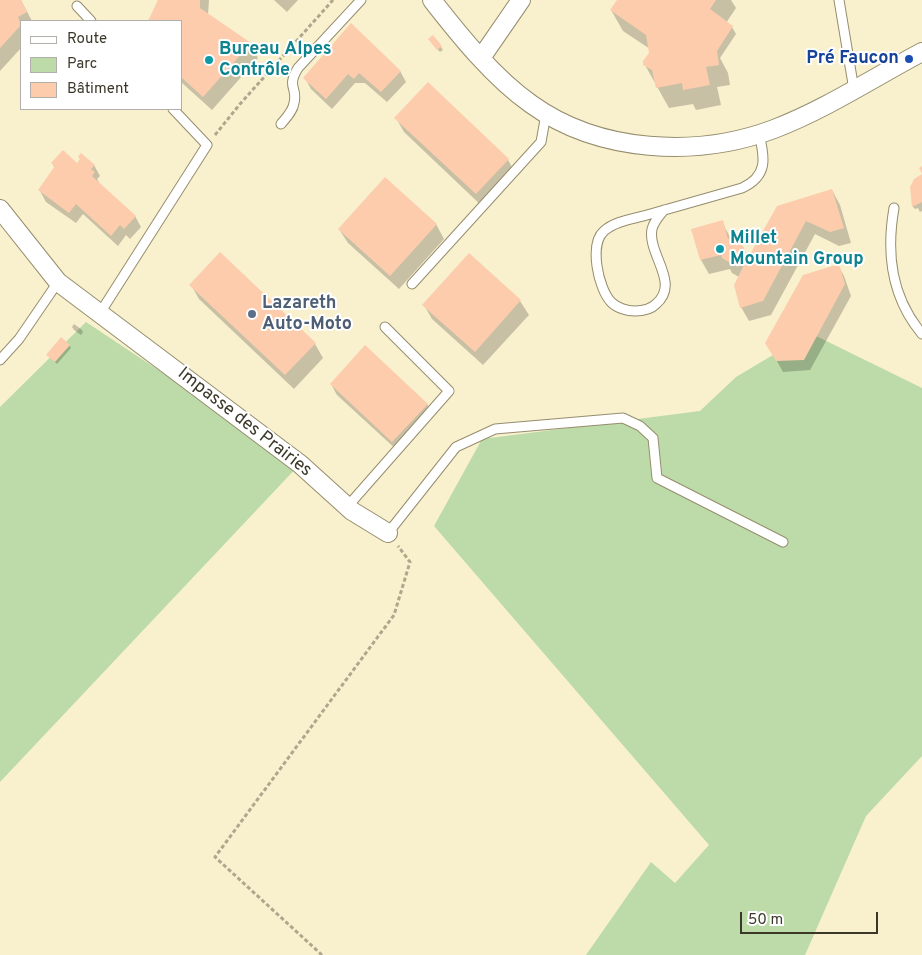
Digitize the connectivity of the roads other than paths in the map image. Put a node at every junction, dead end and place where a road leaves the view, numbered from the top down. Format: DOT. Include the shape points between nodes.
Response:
graph roads {
  1 [pos="361,0"];
  2 [pos="432,0"];
  3 [pos="521,0"];
  4 [pos="839,0"];
  5 [pos="77,6"];
  6 [pos="90,20"];
  7 [pos="922,52"];
  8 [pos="481,58"];
  9 [pos="854,90"];
  10 [pos="174,110"];
  11 [pos="546,114"];
  12 [pos="281,124"];
  13 [pos="758,134"];
  14 [pos="894,208"];
  15 [pos="0,209"];
  16 [pos="664,210"];
  17 [pos="58,282"];
  18 [pos="412,284"];
  19 [pos="100,313"];
  20 [pos="385,327"];
  21 [pos="922,334"];
  22 [pos="0,360"];
  23 [pos="347,507"];
  24 [pos="388,533"];
  25 [pos="783,542"];
  1 -- 12 [label="lane" via="298,68 292,83 294,106"];
  2 -- 8 [label="street"];
  3 -- 8 [label="street"];
  4 -- 9 [label="lane"];
  5 -- 6 [label="lane"];
  7 -- 9 [label="street"];
  8 -- 11 [label="street" via="517,94"];
  9 -- 13 [label="street" via="800,118"];
  10 -- 19 [label="lane" via="207,145"];
  11 -- 13 [label="street" via="595,135 641,144 685,147"];
  11 -- 18 [label="lane" via="541,142"];
  13 -- 16 [label="lane" via="763,169 751,184"];
  14 -- 21 [label="lane" via="890,244 894,280 906,310"];
  15 -- 17 [label="street, Impasse des Prairies"];
  16 -- 16 [label="lane" via="611,226 599,236 596,252 603,289 618,307 628,311 647,309 663,296 665,278 652,234 655,220"];
  17 -- 19 [label="street, Impasse des Prairies"];
  17 -- 22 [label="lane" via="19,339"];
  19 -- 23 [label="street, Impasse des Prairies" via="300,464"];
  20 -- 23 [label="lane" via="449,391"];
  23 -- 24 [label="street, Impasse des Prairies"];
  24 -- 25 [label="lane" via="456,447 495,429 623,418 640,426 653,438 657,478"];
}
